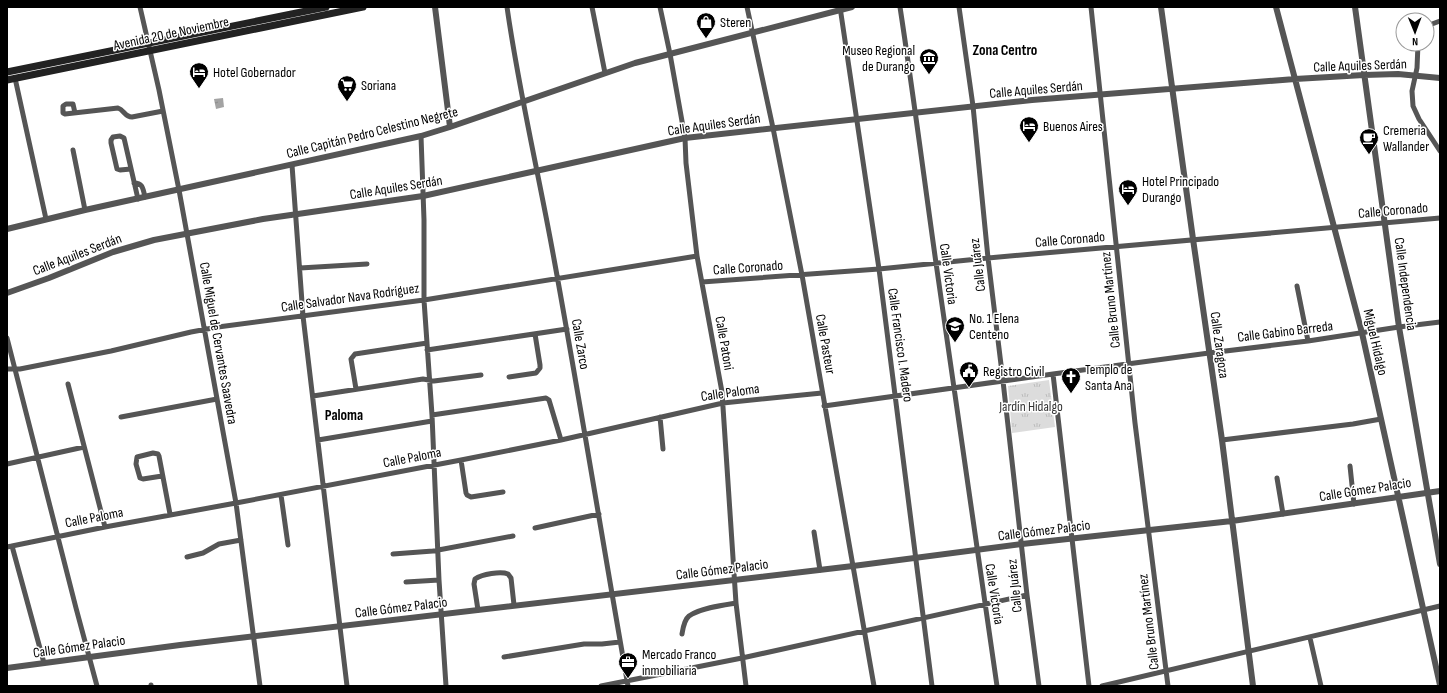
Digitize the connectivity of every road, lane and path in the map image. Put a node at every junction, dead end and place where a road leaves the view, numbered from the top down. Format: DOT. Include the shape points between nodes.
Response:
graph roads {
  1 [pos="140,7"];
  2 [pos="326,7"];
  3 [pos="363,7"];
  4 [pos="434,7"];
  5 [pos="507,7"];
  6 [pos="592,7"];
  7 [pos="660,7"];
  8 [pos="747,7"];
  9 [pos="852,7"];
  10 [pos="900,7"];
  11 [pos="960,7"];
  12 [pos="1091,7"];
  13 [pos="1161,7"];
  14 [pos="1276,7"];
  15 [pos="1355,7"];
  16 [pos="841,8"];
  17 [pos="753,32"];
  18 [pos="148,43"];
  19 [pos="150,51"];
  20 [pos="1418,52"];
  21 [pos="670,54"];
  22 [pos="7,72"];
  23 [pos="605,73"];
  24 [pos="1364,75"];
  25 [pos="1416,75"];
  26 [pos="1428,77"];
  27 [pos="1440,78"];
  28 [pos="11,79"];
  29 [pos="1295,79"];
  30 [pos="1440,82"];
  31 [pos="1172,89"];
  32 [pos="1100,95"];
  33 [pos="523,101"];
  34 [pos="972,106"];
  35 [pos="163,111"];
  36 [pos="916,112"];
  37 [pos="75,113"];
  38 [pos="857,120"];
  39 [pos="450,127"];
  40 [pos="773,128"];
  41 [pos="421,136"];
  42 [pos="685,138"];
  43 [pos="73,150"];
  44 [pos="1440,151"];
  45 [pos="292,165"];
  46 [pos="131,169"];
  47 [pos="538,171"];
  48 [pos="134,183"];
  49 [pos="179,190"];
  50 [pos="424,196"];
  51 [pos="145,197"];
  52 [pos="138,199"];
  53 [pos="85,210"];
  54 [pos="295,214"];
  55 [pos="1440,218"];
  56 [pos="46,219"];
  57 [pos="1384,223"];
  58 [pos="1334,227"];
  59 [pos="7,229"];
  60 [pos="187,233"];
  61 [pos="1193,239"];
  62 [pos="1116,247"];
  63 [pos="697,256"];
  64 [pos="988,258"];
  65 [pos="367,264"];
  66 [pos="936,264"];
  67 [pos="300,268"];
  68 [pos="879,269"];
  69 [pos="802,275"];
  70 [pos="558,278"];
  71 [pos="702,282"];
  72 [pos="1297,286"];
  73 [pos="7,293"];
  74 [pos="424,300"];
  75 [pos="303,316"];
  76 [pos="1440,322"];
  77 [pos="1400,326"];
  78 [pos="205,329"];
  79 [pos="567,329"];
  80 [pos="1362,332"];
  81 [pos="535,334"];
  82 [pos="7,338"];
  83 [pos="1308,341"];
  84 [pos="427,343"];
  85 [pos="427,350"];
  86 [pos="1209,353"];
  87 [pos="1129,363"];
  88 [pos="7,369"];
  89 [pos="15,370"];
  90 [pos="1053,374"];
  91 [pos="481,375"];
  92 [pos="509,377"];
  93 [pos="429,380"];
  94 [pos="1003,381"];
  95 [pos="68,384"];
  96 [pos="954,387"];
  97 [pos="356,389"];
  98 [pos="822,392"];
  99 [pos="313,396"];
  100 [pos="896,396"];
  101 [pos="217,399"];
  102 [pos="723,403"];
  103 [pos="824,406"];
  104 [pos="432,415"];
  105 [pos="121,417"];
  106 [pos="660,417"];
  107 [pos="1381,419"];
  108 [pos="432,421"];
  109 [pos="585,434"];
  110 [pos="560,438"];
  111 [pos="318,440"];
  112 [pos="1222,440"];
  113 [pos="84,447"];
  114 [pos="663,449"];
  115 [pos="38,457"];
  116 [pos="461,460"];
  117 [pos="7,464"];
  118 [pos="434,465"];
  119 [pos="1350,466"];
  120 [pos="162,476"];
  121 [pos="1277,478"];
  122 [pos="324,487"];
  123 [pos="1440,491"];
  124 [pos="503,492"];
  125 [pos="1428,492"];
  126 [pos="281,495"];
  127 [pos="1399,496"];
  128 [pos="236,503"];
  129 [pos="1354,504"];
  130 [pos="170,514"];
  131 [pos="599,514"];
  132 [pos="1282,514"];
  133 [pos="1232,521"];
  134 [pos="104,527"];
  135 [pos="535,528"];
  136 [pos="1149,530"];
  137 [pos="814,532"];
  138 [pos="57,536"];
  139 [pos="514,536"];
  140 [pos="1071,539"];
  141 [pos="241,540"];
  142 [pos="1022,544"];
  143 [pos="288,545"];
  144 [pos="10,546"];
  145 [pos="438,550"];
  146 [pos="977,550"];
  147 [pos="393,554"];
  148 [pos="187,557"];
  149 [pos="916,557"];
  150 [pos="1440,564"];
  151 [pos="854,566"];
  152 [pos="820,570"];
  153 [pos="439,580"];
  154 [pos="735,580"];
  155 [pos="406,582"];
  156 [pos="612,594"];
  157 [pos="1027,595"];
  158 [pos="736,603"];
  159 [pos="985,603"];
  160 [pos="514,606"];
  161 [pos="1440,606"];
  162 [pos="478,610"];
  163 [pos="1422,610"];
  164 [pos="441,615"];
  165 [pos="923,617"];
  166 [pos="339,626"];
  167 [pos="864,630"];
  168 [pos="682,634"];
  169 [pos="254,636"];
  170 [pos="1310,638"];
  171 [pos="620,642"];
  172 [pos="1248,652"];
  173 [pos="90,657"];
  174 [pos="504,657"];
  175 [pos="742,658"];
  176 [pos="44,663"];
  177 [pos="7,668"];
  178 [pos="1166,672"];
  179 [pos="628,683"];
  180 [pos="1440,685"];
  181 [pos="97,686"];
  182 [pos="260,686"];
  183 [pos="347,686"];
  184 [pos="446,686"];
  185 [pos="601,686"];
  186 [pos="746,686"];
  187 [pos="874,686"];
  188 [pos="932,686"];
  189 [pos="997,686"];
  190 [pos="1039,686"];
  191 [pos="1089,686"];
  192 [pos="1102,686"];
  193 [pos="1168,686"];
  194 [pos="1253,686"];
  195 [pos="1321,686"];
  1 -- 18 [label="street, Calle Miguel de Cervantes Saavedra"];
  2 -- 18 [label="main road, Avenida 20 de Noviembre"];
  3 -- 19 [label="main road, Avenida 20 de Noviembre"];
  4 -- 39 [label="street"];
  5 -- 33 [label="street, Calle Zarco"];
  6 -- 23 [label="street"];
  7 -- 21 [label="street, Calle Patoni"];
  8 -- 17 [label="street, Calle Pasteur"];
  9 -- 16 [label="street, Calle Capitán Pedro Celestino Negrete"];
  10 -- 36 [label="street, Calle Victoria"];
  11 -- 34 [label="street, Calle Juárez"];
  12 -- 32 [label="street, Calle Bruno Martínez"];
  13 -- 31 [label="street, Calle Zaragoza"];
  14 -- 29 [label="street, Miguel Hidalgo"];
  15 -- 24 [label="street, Calle Independencia"];
  16 -- 17 [label="street, Calle Capitán Pedro Celestino Negrete"];
  16 -- 38 [label="street, Calle Francisco I. Madero"];
  17 -- 21 [label="street, Calle Capitán Pedro Celestino Negrete"];
  17 -- 40 [label="street, Calle Pasteur"];
  18 -- 19 [label="street, Calle Miguel de Cervantes Saavedra"];
  18 -- 22 [label="main road, Avenida 20 de Noviembre"];
  19 -- 28 [label="main road, Avenida 20 de Noviembre"];
  19 -- 35 [label="street, Calle Miguel de Cervantes Saavedra"];
  20 -- 25 [label="street"];
  21 -- 23 [label="street, Calle Capitán Pedro Celestino Negrete"];
  21 -- 42 [label="street, Calle Patoni"];
  23 -- 33 [label="street, Calle Capitán Pedro Celestino Negrete"];
  24 -- 25 [label="street, Calle Aquiles Serdán"];
  24 -- 29 [label="street, Calle Aquiles Serdán"];
  24 -- 57 [label="street, Calle Independencia"];
  25 -- 26 [label="street, Calle Aquiles Serdán"];
  25 -- 44 [label="street" via="1412,91 1413,106"];
  26 -- 27 [label="street, Calle Aquiles Serdán"];
  26 -- 30 [label="street"];
  28 -- 56 [label="street"];
  29 -- 31 [label="street, Calle Aquiles Serdán"];
  29 -- 58 [label="street, Miguel Hidalgo"];
  31 -- 32 [label="street, Calle Aquiles Serdán"];
  31 -- 61 [label="street, Calle Zaragoza"];
  32 -- 34 [label="street, Calle Aquiles Serdán"];
  32 -- 62 [label="street, Calle Bruno Martínez"];
  33 -- 39 [label="street, Calle Capitán Pedro Celestino Negrete"];
  33 -- 47 [label="street, Calle Zarco"];
  34 -- 36 [label="street, Calle Aquiles Serdán"];
  34 -- 64 [label="street, Calle Juárez"];
  35 -- 37 [label="street" via="132,117 118,108"];
  35 -- 49 [label="street, Calle Miguel de Cervantes Saavedra"];
  36 -- 38 [label="street, Calle Aquiles Serdán"];
  36 -- 66 [label="street, Calle Victoria"];
  38 -- 40 [label="street, Calle Aquiles Serdán"];
  38 -- 68 [label="street, Calle Francisco I. Madero"];
  39 -- 41 [label="street, Calle Capitán Pedro Celestino Negrete"];
  40 -- 42 [label="street, Calle Aquiles Serdán"];
  40 -- 69 [label="street, Calle Pasteur"];
  41 -- 45 [label="street, Calle Capitán Pedro Celestino Negrete"];
  41 -- 50 [label="street"];
  42 -- 47 [label="street, Calle Aquiles Serdán"];
  42 -- 63 [label="street, Calle Patoni"];
  43 -- 53 [label="street"];
  45 -- 49 [label="street, Calle Capitán Pedro Celestino Negrete"];
  45 -- 54 [label="street"];
  46 -- 46 [label="street" via="124,138 113,137 111,143 117,169"];
  46 -- 48 [label="street"];
  47 -- 50 [label="street, Calle Aquiles Serdán"];
  47 -- 70 [label="street, Calle Zarco"];
  48 -- 51 [label="street" via="142,186"];
  48 -- 52 [label="street"];
  49 -- 51 [label="street, Calle Capitán Pedro Celestino Negrete"];
  49 -- 60 [label="street, Calle Miguel de Cervantes Saavedra"];
  50 -- 54 [label="street, Calle Aquiles Serdán"];
  50 -- 74 [label="street"];
  51 -- 52 [label="street, Calle Capitán Pedro Celestino Negrete"];
  52 -- 53 [label="street, Calle Capitán Pedro Celestino Negrete"];
  53 -- 56 [label="street, Calle Capitán Pedro Celestino Negrete"];
  54 -- 60 [label="street, Calle Aquiles Serdán"];
  54 -- 67 [label="street"];
  55 -- 57 [label="street, Calle Coronado"];
  56 -- 59 [label="street, Calle Capitán Pedro Celestino Negrete"];
  57 -- 58 [label="street, Calle Coronado"];
  57 -- 77 [label="street, Calle Independencia"];
  58 -- 61 [label="street, Calle Coronado"];
  58 -- 80 [label="street, Miguel Hidalgo"];
  60 -- 73 [label="street, Calle Aquiles Serdán" via="126,247"];
  60 -- 78 [label="street, Calle Miguel de Cervantes Saavedra"];
  61 -- 62 [label="street, Calle Coronado"];
  61 -- 86 [label="street, Calle Zaragoza"];
  62 -- 64 [label="street, Calle Coronado"];
  62 -- 87 [label="street, Calle Bruno Martínez"];
  63 -- 70 [label="street, Calle Salvador Nava Rodríguez"];
  63 -- 71 [label="street, Calle Patoni"];
  64 -- 66 [label="street, Calle Coronado"];
  64 -- 94 [label="street, Calle Juárez"];
  65 -- 67 [label="street"];
  66 -- 68 [label="street, Calle Coronado"];
  66 -- 96 [label="street, Calle Victoria"];
  67 -- 75 [label="street"];
  68 -- 69 [label="street, Calle Coronado"];
  68 -- 100 [label="street, Calle Francisco I. Madero"];
  69 -- 71 [label="street, Calle Coronado"];
  69 -- 98 [label="street, Calle Pasteur"];
  70 -- 74 [label="street, Calle Salvador Nava Rodríguez"];
  70 -- 79 [label="street, Calle Zarco"];
  71 -- 102 [label="street, Calle Patoni"];
  72 -- 83 [label="street"];
  74 -- 75 [label="street, Calle Salvador Nava Rodríguez"];
  74 -- 84 [label="street"];
  75 -- 78 [label="street, Calle Salvador Nava Rodríguez"];
  75 -- 99 [label="street"];
  76 -- 77 [label="street, Calle Gabino Barreda"];
  77 -- 80 [label="street, Calle Gabino Barreda"];
  77 -- 125 [label="street, Calle Independencia"];
  78 -- 89 [label="street, Calle Salvador Nava Rodríguez"];
  78 -- 101 [label="street, Calle Miguel de Cervantes Saavedra"];
  79 -- 81 [label="street"];
  79 -- 109 [label="street, Calle Zarco"];
  80 -- 83 [label="street, Calle Gabino Barreda"];
  80 -- 107 [label="street, Miguel Hidalgo"];
  81 -- 85 [label="street"];
  81 -- 92 [label="street" via="540,365 538,371"];
  82 -- 89 [label="street"];
  83 -- 86 [label="street, Calle Gabino Barreda"];
  84 -- 85 [label="street"];
  84 -- 97 [label="street" via="352,356"];
  85 -- 93 [label="street"];
  86 -- 87 [label="street, Calle Gabino Barreda"];
  86 -- 112 [label="street, Calle Zaragoza"];
  87 -- 90 [label="street, Calle Gabino Barreda"];
  87 -- 136 [label="street, Calle Bruno Martínez"];
  88 -- 89 [label="street, Calle Salvador Nava Rodríguez"];
  89 -- 115 [label="street"];
  90 -- 94 [label="street, Calle Gabino Barreda"];
  90 -- 140 [label="street"];
  91 -- 93 [label="street"];
  93 -- 97 [label="street"];
  93 -- 104 [label="street"];
  94 -- 96 [label="street, Calle Gabino Barreda"];
  94 -- 142 [label="street, Calle Juárez"];
  95 -- 113 [label="street"];
  96 -- 100 [label="street, Calle Gabino Barreda"];
  96 -- 146 [label="street, Calle Victoria"];
  97 -- 99 [label="street"];
  98 -- 102 [label="street, Calle Paloma"];
  98 -- 103 [label="street, Calle Pasteur"];
  99 -- 111 [label="street"];
  100 -- 103 [label="street, Calle Gabino Barreda"];
  100 -- 149 [label="street, Calle Francisco I. Madero"];
  101 -- 105 [label="street"];
  101 -- 128 [label="street, Calle Miguel de Cervantes Saavedra"];
  102 -- 106 [label="street, Calle Paloma"];
  102 -- 154 [label="street, Calle Patoni"];
  103 -- 151 [label="street, Calle Pasteur"];
  104 -- 108 [label="street"];
  104 -- 110 [label="street" via="547,398"];
  106 -- 109 [label="street, Calle Paloma"];
  106 -- 114 [label="street"];
  107 -- 112 [label="street"];
  107 -- 127 [label="street, Miguel Hidalgo"];
  108 -- 111 [label="street"];
  108 -- 118 [label="street"];
  109 -- 110 [label="street, Calle Paloma"];
  109 -- 131 [label="street, Calle Zarco"];
  110 -- 116 [label="street, Calle Paloma"];
  111 -- 122 [label="street"];
  112 -- 133 [label="street, Calle Zaragoza"];
  113 -- 115 [label="street"];
  113 -- 134 [label="street"];
  115 -- 117 [label="street"];
  115 -- 138 [label="street"];
  116 -- 118 [label="street, Calle Paloma"];
  116 -- 124 [label="street" via="466,493 469,497"];
  118 -- 122 [label="street, Calle Paloma"];
  118 -- 145 [label="street"];
  119 -- 129 [label="street"];
  120 -- 120 [label="street" via="158,454 137,457 140,478"];
  120 -- 130 [label="street"];
  121 -- 132 [label="street"];
  122 -- 126 [label="street, Calle Paloma"];
  122 -- 166 [label="street"];
  123 -- 125 [label="street, Calle Gómez Palacio"];
  125 -- 127 [label="street, Calle Gómez Palacio"];
  125 -- 150 [label="street, Calle Independencia"];
  126 -- 128 [label="street, Calle Paloma"];
  126 -- 143 [label="street"];
  127 -- 129 [label="street, Calle Gómez Palacio"];
  127 -- 163 [label="street, Miguel Hidalgo"];
  128 -- 130 [label="street, Calle Paloma"];
  128 -- 141 [label="street, Calle Miguel de Cervantes Saavedra"];
  129 -- 132 [label="street, Calle Gómez Palacio"];
  130 -- 134 [label="street, Calle Paloma"];
  131 -- 135 [label="street"];
  131 -- 156 [label="street, Calle Zarco"];
  132 -- 133 [label="street, Calle Gómez Palacio"];
  133 -- 136 [label="street, Calle Gómez Palacio"];
  133 -- 172 [label="street, Calle Zaragoza"];
  134 -- 138 [label="street, Calle Paloma"];
  136 -- 140 [label="street, Calle Gómez Palacio"];
  136 -- 178 [label="street, Calle Bruno Martínez"];
  137 -- 152 [label="street"];
  138 -- 144 [label="street, Calle Paloma"];
  138 -- 173 [label="street"];
  139 -- 145 [label="street"];
  140 -- 142 [label="street, Calle Gómez Palacio"];
  140 -- 191 [label="street"];
  141 -- 148 [label="street" via="219,544 203,553"];
  141 -- 169 [label="street, Calle Miguel de Cervantes Saavedra"];
  142 -- 146 [label="street, Calle Gómez Palacio"];
  142 -- 157 [label="street, Calle Juárez"];
  144 -- 176 [label="street"];
  145 -- 147 [label="street"];
  145 -- 153 [label="street"];
  146 -- 149 [label="street, Calle Gómez Palacio"];
  146 -- 159 [label="street, Calle Victoria"];
  149 -- 151 [label="street, Calle Gómez Palacio"];
  149 -- 165 [label="street, Calle Francisco I. Madero"];
  151 -- 152 [label="street, Calle Gómez Palacio"];
  151 -- 167 [label="street, Calle Pasteur"];
  152 -- 154 [label="street, Calle Gómez Palacio"];
  153 -- 155 [label="street"];
  153 -- 164 [label="street"];
  154 -- 156 [label="street, Calle Gómez Palacio"];
  154 -- 158 [label="street, Calle Patoni"];
  156 -- 160 [label="street, Calle Gómez Palacio"];
  156 -- 171 [label="street, Calle Zarco"];
  157 -- 159 [label="street"];
  157 -- 190 [label="street, Calle Juárez"];
  158 -- 168 [label="street" via="716,606 689,616"];
  158 -- 175 [label="street, Calle Patoni"];
  159 -- 165 [label="street"];
  159 -- 189 [label="street, Calle Victoria"];
  160 -- 162 [label="street, Calle Gómez Palacio"];
  160 -- 162 [label="street" via="511,578 503,573 475,579"];
  161 -- 163 [label="street"];
  162 -- 164 [label="street, Calle Gómez Palacio"];
  163 -- 170 [label="street"];
  163 -- 180 [label="street, Miguel Hidalgo"];
  164 -- 166 [label="street, Calle Gómez Palacio"];
  164 -- 184 [label="street"];
  165 -- 167 [label="street"];
  165 -- 188 [label="street, Calle Francisco I. Madero"];
  166 -- 169 [label="street, Calle Gómez Palacio"];
  166 -- 183 [label="street"];
  167 -- 175 [label="street"];
  167 -- 187 [label="street, Calle Pasteur"];
  169 -- 173 [label="street, Calle Gómez Palacio"];
  169 -- 182 [label="street, Calle Miguel de Cervantes Saavedra"];
  170 -- 172 [label="street"];
  170 -- 195 [label="street"];
  171 -- 174 [label="street" via="584,644"];
  171 -- 179 [label="street, Calle Zarco"];
  172 -- 178 [label="street"];
  172 -- 194 [label="street, Calle Zaragoza"];
  173 -- 176 [label="street, Calle Gómez Palacio"];
  173 -- 181 [label="street"];
  175 -- 179 [label="street"];
  175 -- 186 [label="street, Calle Patoni"];
  176 -- 177 [label="street, Calle Gómez Palacio"];
  178 -- 192 [label="street"];
  178 -- 193 [label="street, Calle Bruno Martínez"];
  179 -- 185 [label="street"];
}
